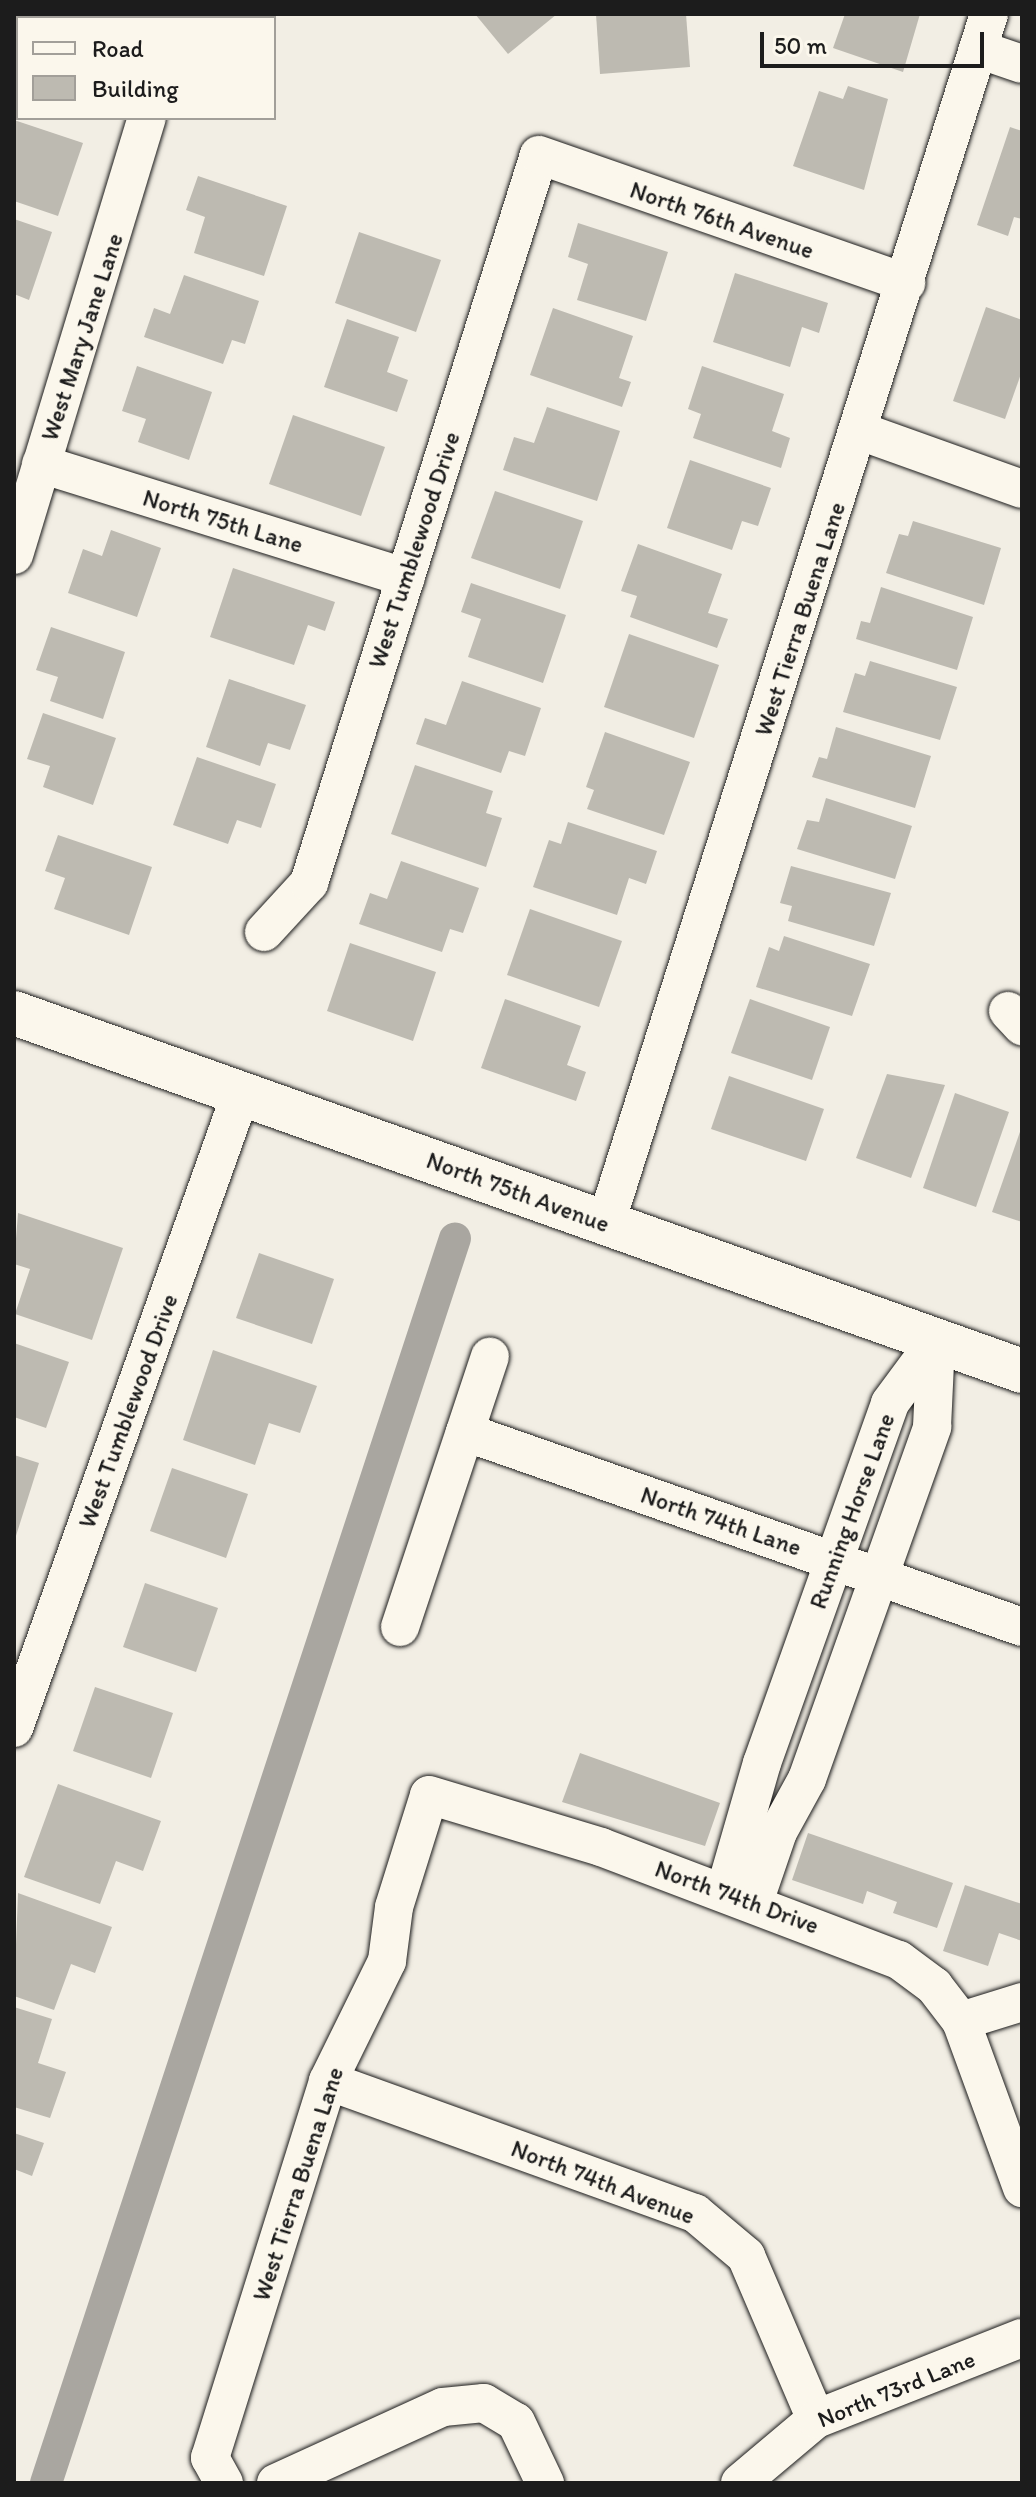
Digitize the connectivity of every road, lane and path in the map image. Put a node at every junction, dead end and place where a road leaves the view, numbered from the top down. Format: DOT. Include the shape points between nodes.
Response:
graph roads {
  1 [pos="984,31"];
  2 [pos="1022,64"];
  3 [pos="146,120"];
  4 [pos="539,155"];
  5 [pos="906,283"];
  6 [pos="860,431"];
  7 [pos="41,464"];
  8 [pos="1022,489"];
  9 [pos="14,555"];
  10 [pos="406,578"];
  11 [pos="264,932"];
  12 [pos="14,1013"];
  13 [pos="241,1093"];
  14 [pos="606,1223"];
  15 [pos="936,1341"];
  16 [pos="490,1357"];
  17 [pos="1022,1371"];
  18 [pos="465,1432"];
  19 [pos="834,1561"];
  20 [pos="878,1576"];
  21 [pos="400,1627"];
  22 [pos="1022,1627"];
  23 [pos="14,1728"];
  24 [pos="762,1763"];
  25 [pos="807,1779"];
  26 [pos="429,1795"];
  27 [pos="739,1897"];
  28 [pos="1022,2002"];
  29 [pos="961,2021"];
  30 [pos="328,2081"];
  31 [pos="1022,2188"];
  32 [pos="1022,2338"];
  33 [pos="816,2419"];
  34 [pos="224,2483"];
  35 [pos="276,2483"];
  36 [pos="545,2483"];
  37 [pos="740,2483"];
  1 -- 2 [label="street"];
  1 -- 5 [label="street, West Tierra Buena Lane"];
  3 -- 7 [label="street, West Mary Jane Lane"];
  4 -- 5 [label="street, North 76th Avenue"];
  4 -- 10 [label="street, West Tumblewood Drive"];
  5 -- 6 [label="street, West Tierra Buena Lane"];
  6 -- 8 [label="street"];
  6 -- 14 [label="street, West Tierra Buena Lane"];
  7 -- 9 [label="street, West Mary Jane Lane"];
  7 -- 10 [label="street, North 75th Lane"];
  10 -- 11 [label="street, West Tumblewood Drive" via="309,883"];
  12 -- 13 [label="main road, North 75th Avenue"];
  13 -- 14 [label="main road, North 75th Avenue"];
  13 -- 23 [label="street, West Tumblewood Drive"];
  14 -- 15 [label="main road, North 75th Avenue"];
  15 -- 17 [label="main road, North 75th Avenue"];
  15 -- 19 [label="street, Running Horse Lane" via="890,1403"];
  15 -- 20 [label="street, Running Horse Lane" via="935,1416"];
  16 -- 18 [label="street"];
  18 -- 19 [label="street, North 74th Lane"];
  18 -- 21 [label="street"];
  19 -- 20 [label="street, North 74th Lane"];
  19 -- 24 [label="street, Running Horse Lane"];
  20 -- 22 [label="street, North 74th Lane"];
  20 -- 25 [label="street, Running Horse Lane"];
  24 -- 25 [label="street"];
  24 -- 27 [label="street, Running Horse Lane"];
  25 -- 27 [label="street, Running Horse Lane"];
  26 -- 27 [label="street, North 74th Drive"];
  26 -- 30 [label="street, West Tierra Buena Lane" via="394,1907 387,1961"];
  27 -- 29 [label="street, North 74th Drive" via="899,1960 934,1986"];
  28 -- 29 [label="street"];
  29 -- 31 [label="street, North 74th Drive"];
  30 -- 33 [label="street, North 74th Avenue" via="695,2213 746,2256"];
  30 -- 34 [label="street, West Tierra Buena Lane" via="210,2458"];
  32 -- 33 [label="street, North 73rd Lane"];
  33 -- 37 [label="street, North 73rd Lane"];
  35 -- 36 [label="street" via="443,2407 484,2403 516,2422"];
}
